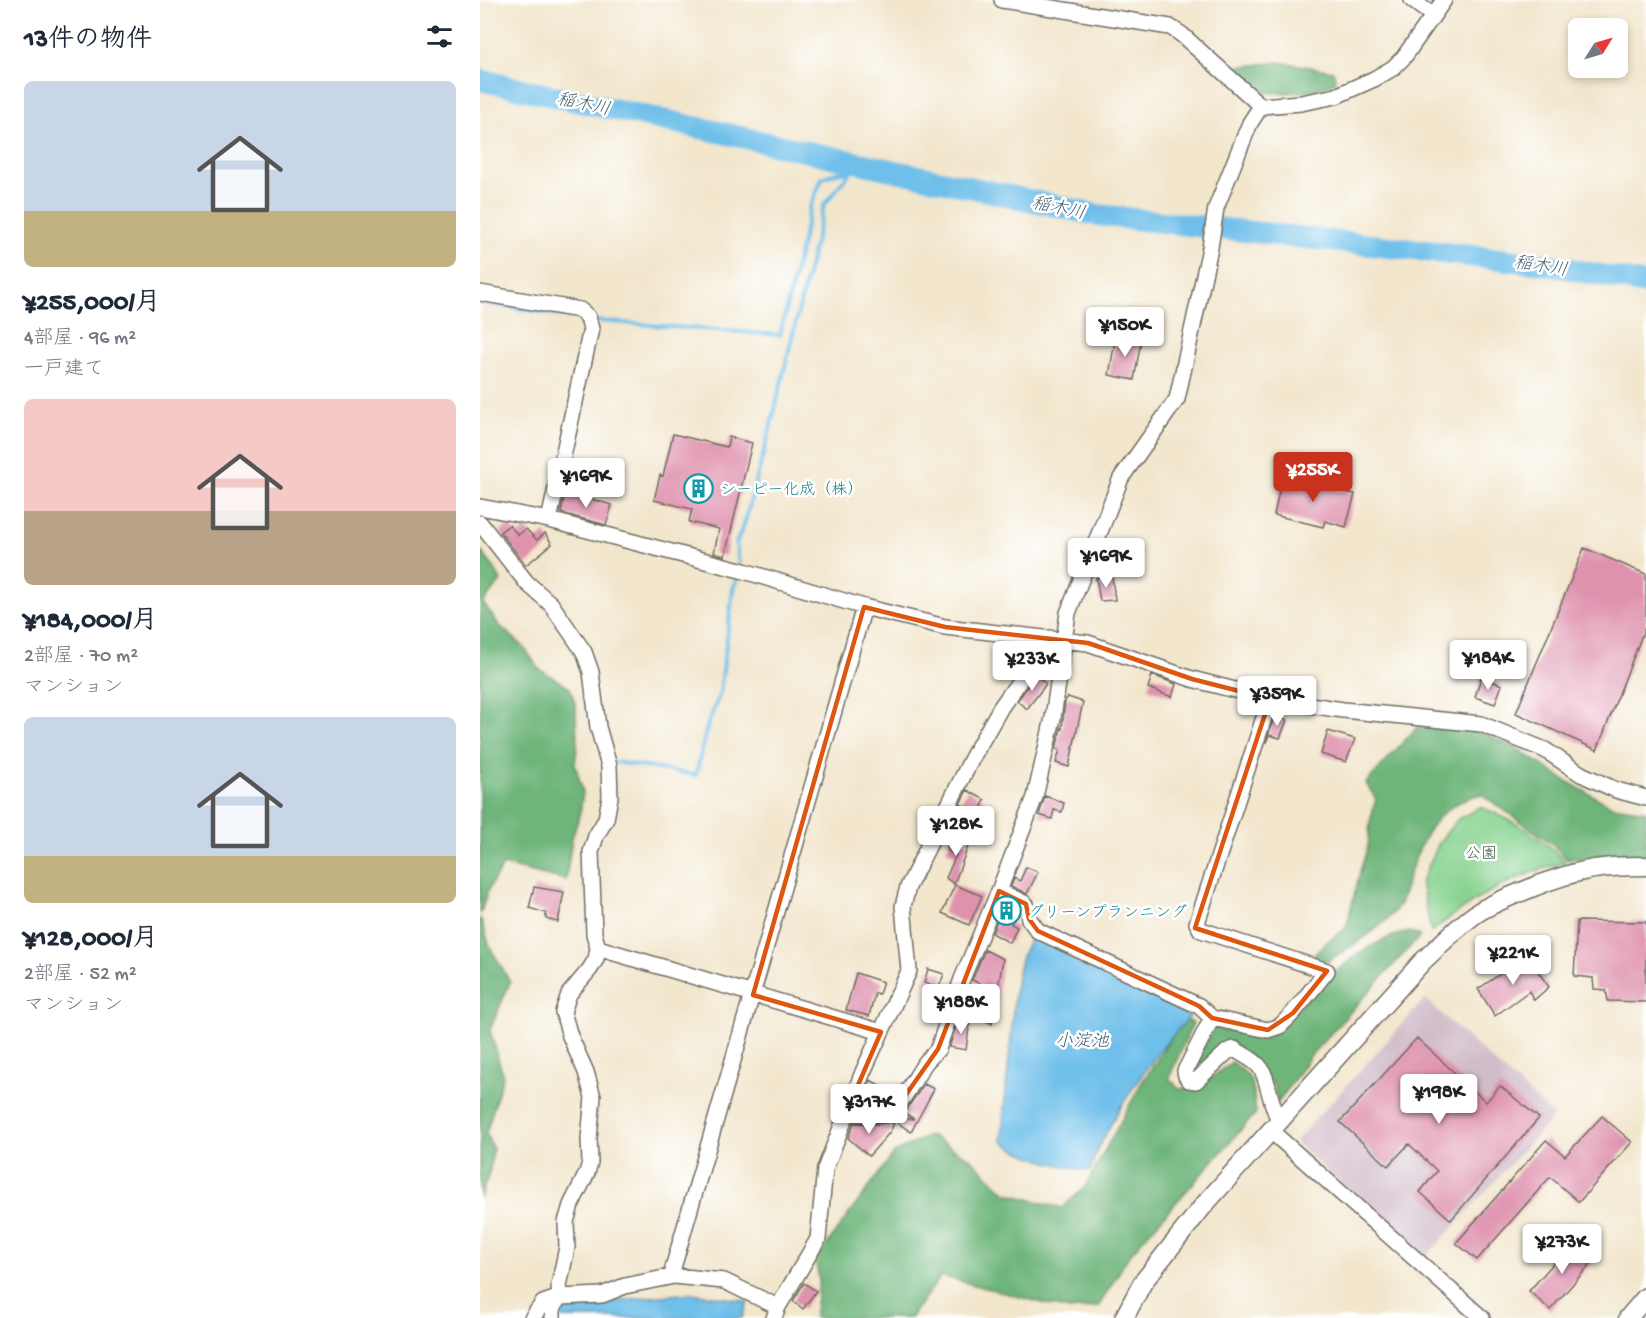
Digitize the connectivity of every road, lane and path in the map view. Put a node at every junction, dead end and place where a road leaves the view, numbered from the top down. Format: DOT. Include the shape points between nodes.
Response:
graph roads {
  1 [pos="1002,0"];
  2 [pos="1412,0"];
  3 [pos="1444,0"];
  4 [pos="1432,15"];
  5 [pos="1261,106"];
  6 [pos="480,293"];
  7 [pos="480,507"];
  8 [pos="549,520"];
  9 [pos="480,523"];
  10 [pos="864,607"];
  11 [pos="1057,638"];
  12 [pos="1270,699"];
  13 [pos="1646,798"];
  14 [pos="1646,866"];
  15 [pos="999,891"];
  16 [pos="598,948"];
  17 [pos="753,995"];
  18 [pos="1212,1018"];
  19 [pos="881,1032"];
  20 [pos="846,1113"];
  21 [pos="1276,1126"];
  22 [pos="674,1276"];
  23 [pos="560,1297"];
  24 [pos="1646,1297"];
  25 [pos="776,1312"];
  26 [pos="532,1318"];
  27 [pos="553,1318"];
  28 [pos="1124,1318"];
  29 [pos="1482,1318"];
  30 [pos="1628,1318"];
  1 -- 5 [label="street" via="1170,27"];
  2 -- 4 [label="street"];
  3 -- 4 [label="street"];
  4 -- 5 [label="street" via="1404,57 1374,79 1336,96"];
  5 -- 11 [label="street" via="1250,123 1216,208 1177,399 1121,478"];
  6 -- 8 [label="street" via="580,310 588,317 591,329"];
  7 -- 8 [label="street"];
  8 -- 10 [label="street"];
  9 -- 16 [label="street" via="527,583 551,604 584,652 591,672 598,727 609,766 610,797 606,819 591,852"];
  10 -- 11 [label="street" via="945,627"];
  10 -- 17 [label="street"];
  11 -- 12 [label="street" via="1088,643 1191,679"];
  11 -- 15 [label="street" via="1060,676 1035,797"];
  11 -- 19 [label="street" via="1001,707 908,887 903,906 909,971"];
  12 -- 13 [label="street" via="1481,724 1545,750 1581,774 1616,790"];
  12 -- 18 [label="street" via="1197,923 1201,930 1327,971 1280,1026 1268,1030"];
  14 -- 21 [label="street" via="1584,869 1508,896 1476,914 1422,962"];
  15 -- 18 [label="street" via="1026,904 1029,919 1038,931 1199,1006"];
  15 -- 20 [label="street" via="938,1049 898,1106 878,1114"];
  16 -- 17 [label="street"];
  16 -- 23 [label="street" via="590,969 569,993 563,1012 593,1097 590,1162 566,1222"];
  17 -- 19 [label="street"];
  17 -- 22 [label="street" via="673,1268"];
  18 -- 21 [label="street" via="1186,1076 1196,1081 1234,1049 1263,1071"];
  19 -- 20 [label="street"];
  20 -- 25 [label="street" via="825,1169 818,1239"];
  21 -- 28 [label="street" via="1172,1243 1143,1282"];
  21 -- 29 [label="street"];
  22 -- 23 [label="street" via="602,1295"];
  22 -- 25 [label="street" via="724,1281"];
  23 -- 26 [label="street" via="543,1303"];
  23 -- 27 [label="street" via="553,1307"];
  24 -- 30 [label="street"];
}
